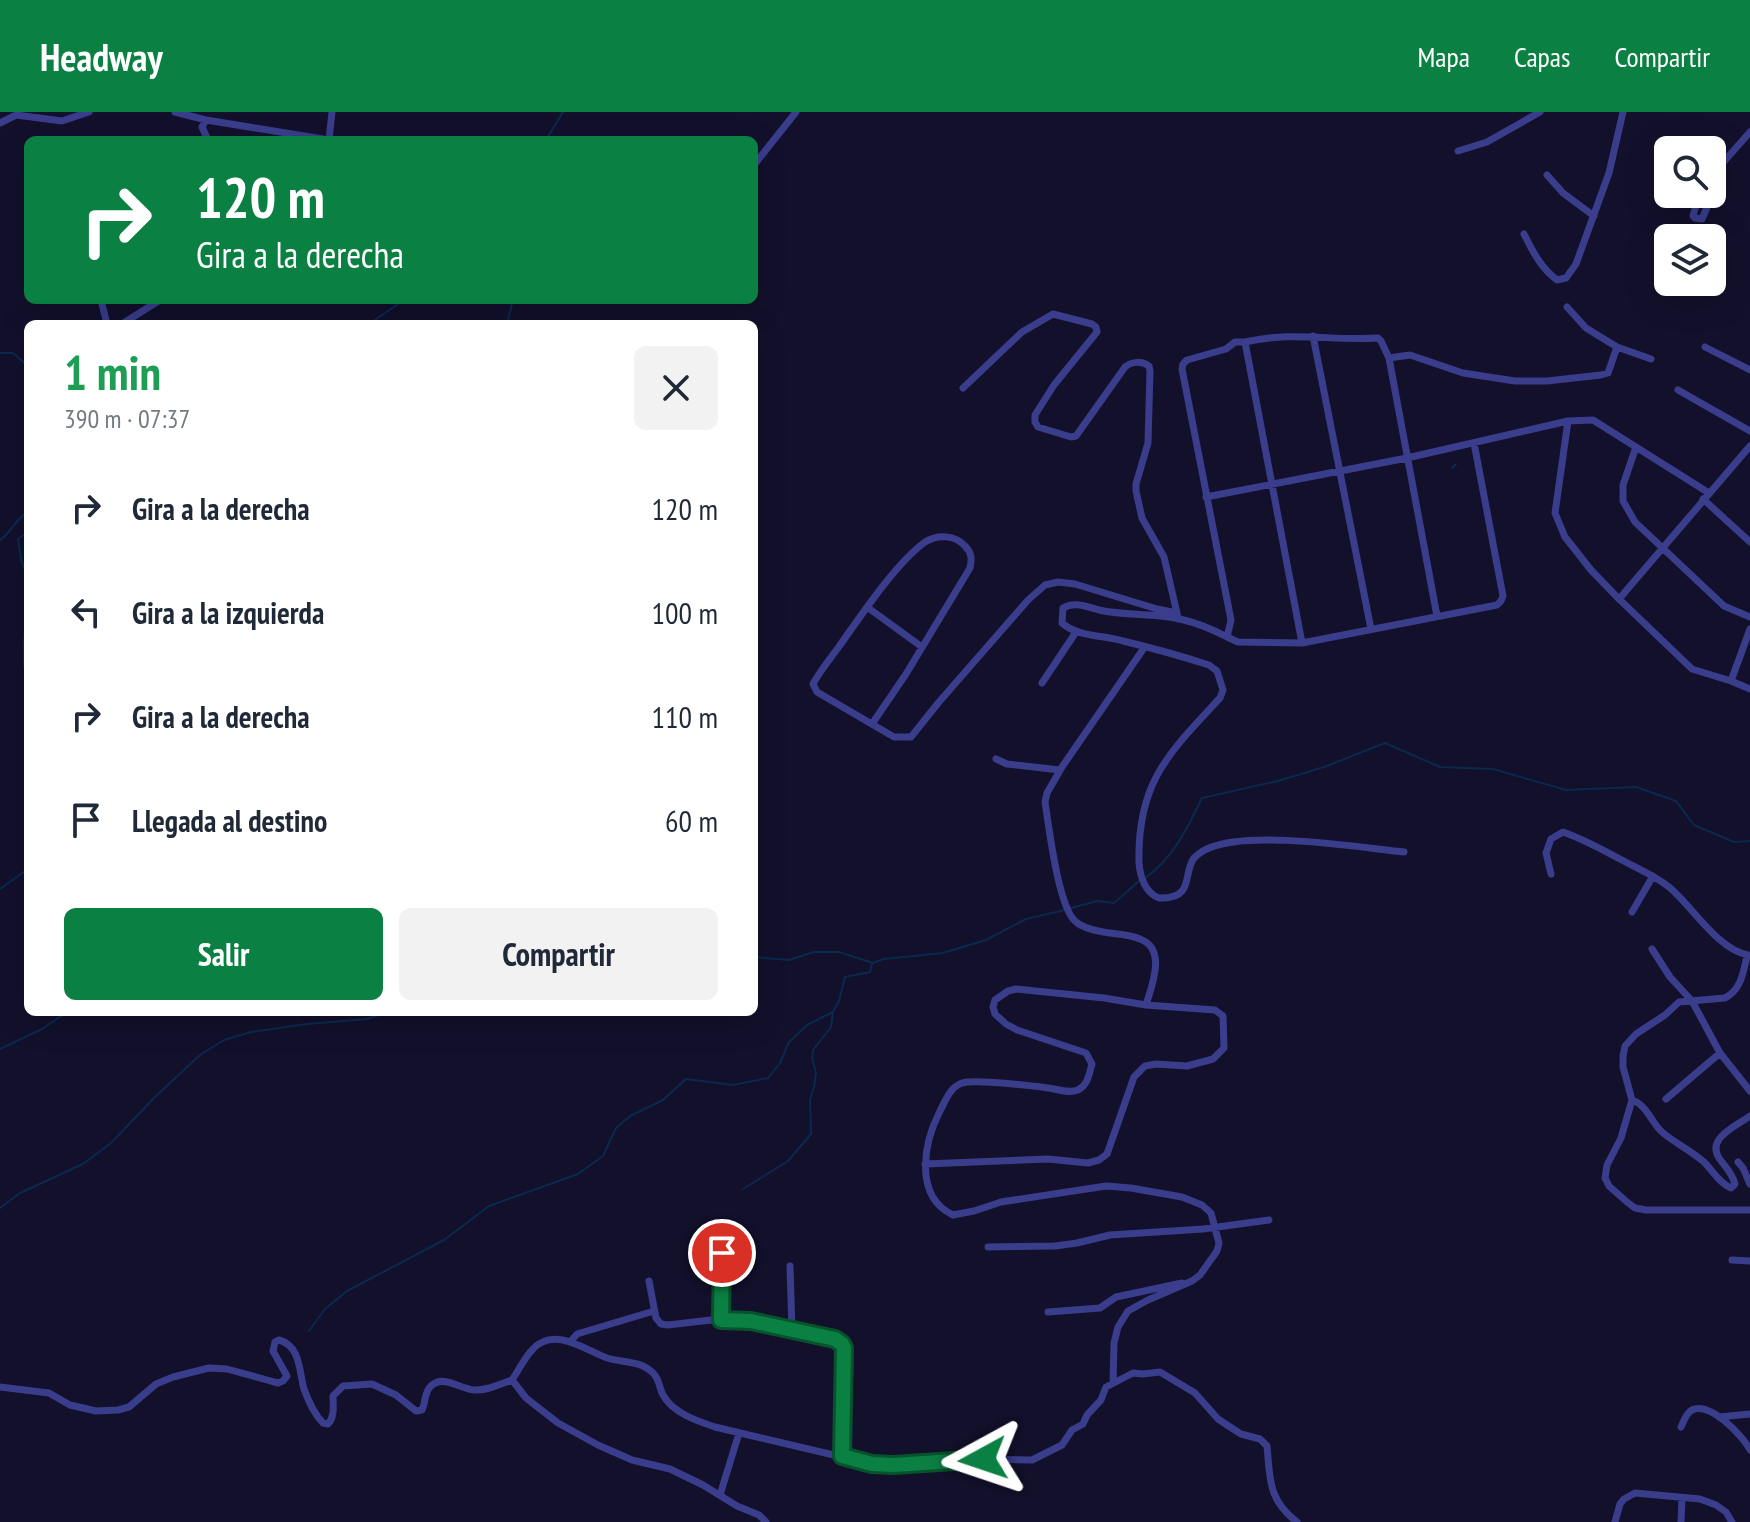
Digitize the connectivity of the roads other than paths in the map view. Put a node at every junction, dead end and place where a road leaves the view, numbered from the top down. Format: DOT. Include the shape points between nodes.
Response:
graph roads {
  1 [pos="89,112"];
  2 [pos="175,112"];
  3 [pos="332,112"];
  4 [pos="796,112"];
  5 [pos="1540,112"];
  6 [pos="1623,112"];
  7 [pos="206,120"];
  8 [pos="0,123"];
  9 [pos="1750,132"];
  10 [pos="206,136"];
  11 [pos="304,136"];
  12 [pos="329,136"];
  13 [pos="1458,151"];
  14 [pos="758,160"];
  15 [pos="1726,160"];
  16 [pos="1547,175"];
  17 [pos="1694,208"];
  18 [pos="1707,208"];
  19 [pos="1594,216"];
  20 [pos="1524,234"];
  21 [pos="154,304"];
  22 [pos="1567,307"];
  23 [pos="128,320"];
  24 [pos="1313,336"];
  25 [pos="1245,342"];
  26 [pos="1617,347"];
  27 [pos="1705,347"];
  28 [pos="1389,358"];
  29 [pos="1651,359"];
  30 [pos="1750,370"];
  31 [pos="963,388"];
  32 [pos="1678,390"];
  33 [pos="1568,421"];
  34 [pos="1750,431"];
  35 [pos="1474,443"];
  36 [pos="1750,446"];
  37 [pos="1636,447"];
  38 [pos="1407,458"];
  39 [pos="1340,471"];
  40 [pos="1272,485"];
  41 [pos="1706,496"];
  42 [pos="1206,497"];
  43 [pos="1750,542"];
  44 [pos="1663,548"];
  45 [pos="1619,599"];
  46 [pos="867,607"];
  47 [pos="1177,616"];
  48 [pos="1437,616"];
  49 [pos="1750,617"];
  50 [pos="1371,629"];
  51 [pos="1750,629"];
  52 [pos="1076,632"];
  53 [pos="1227,637"];
  54 [pos="1302,643"];
  55 [pos="922,647"];
  56 [pos="1144,648"];
  57 [pos="1731,681"];
  58 [pos="1042,683"];
  59 [pos="1750,689"];
  60 [pos="872,724"];
  61 [pos="996,759"];
  62 [pos="1060,770"];
  63 [pos="1404,852"];
  64 [pos="1551,874"];
  65 [pos="1653,876"];
  66 [pos="1632,912"];
  67 [pos="1652,949"];
  68 [pos="1749,955"];
  69 [pos="1692,1001"];
  70 [pos="1146,1005"];
  71 [pos="1720,1053"];
  72 [pos="1750,1091"];
  73 [pos="1666,1099"];
  74 [pos="1632,1100"];
  75 [pos="1750,1116"];
  76 [pos="1738,1162"];
  77 [pos="925,1164"];
  78 [pos="1750,1184"];
  79 [pos="1750,1210"];
  80 [pos="1269,1220"];
  81 [pos="1216,1227"];
  82 [pos="718,1235"];
  83 [pos="988,1247"];
  84 [pos="1732,1260"];
  85 [pos="1750,1261"];
  86 [pos="790,1266"];
  87 [pos="649,1281"];
  88 [pos="1192,1281"];
  89 [pos="654,1311"];
  90 [pos="1048,1312"];
  91 [pos="721,1320"];
  92 [pos="792,1330"];
  93 [pos="571,1341"];
  94 [pos="512,1380"];
  95 [pos="1113,1383"];
  96 [pos="0,1387"];
  97 [pos="1750,1414"];
  98 [pos="1719,1417"];
  99 [pos="1681,1427"];
  100 [pos="739,1433"];
  101 [pos="1750,1450"];
  102 [pos="842,1456"];
  103 [pos="720,1495"];
  104 [pos="1682,1498"];
  105 [pos="766,1522"];
  106 [pos="1297,1522"];
  107 [pos="1615,1522"];
  108 [pos="1681,1522"];
  109 [pos="1732,1522"];
  1 -- 8 [label="street" via="62,121 16,115"];
  2 -- 7 [label="street"];
  3 -- 12 [label="street"];
  4 -- 14 [label="street"];
  5 -- 13 [label="street" via="1487,142"];
  6 -- 19 [label="street"];
  7 -- 10 [label="street" via="202,127"];
  7 -- 11 [label="street"];
  9 -- 15 [label="street"];
  16 -- 19 [label="street"];
  17 -- 18 [label="street" via="1693,216 1699,219"];
  19 -- 20 [label="street" via="1566,278 1557,280 1546,272"];
  21 -- 23 [label="street"];
  22 -- 26 [label="street" via="1586,328"];
  24 -- 25 [label="street"];
  24 -- 28 [label="street" via="1378,338"];
  24 -- 39 [label="street"];
  25 -- 40 [label="street"];
  25 -- 42 [label="street" via="1183,364"];
  26 -- 28 [label="street" via="1608,373 1547,381 1463,373 1410,355"];
  26 -- 29 [label="street"];
  27 -- 30 [label="street"];
  28 -- 38 [label="street"];
  31 -- 47 [label="street" via="1022,332 1056,314 1092,324 1097,332 1035,415 1038,427 1076,436 1125,367 1132,362 1149,366 1148,439 1136,491 1142,518 1164,557"];
  32 -- 34 [label="street"];
  33 -- 35 [label="street"];
  33 -- 37 [label="street" via="1593,420"];
  33 -- 45 [label="street" via="1555,513 1565,537"];
  35 -- 38 [label="street"];
  35 -- 48 [label="street" via="1503,596 1497,605"];
  36 -- 41 [label="street"];
  37 -- 41 [label="street"];
  37 -- 44 [label="street" via="1623,501 1635,522"];
  38 -- 39 [label="street"];
  38 -- 48 [label="street"];
  39 -- 40 [label="street"];
  39 -- 50 [label="street"];
  40 -- 42 [label="street"];
  40 -- 54 [label="street"];
  41 -- 43 [label="street"];
  41 -- 44 [label="street"];
  42 -- 53 [label="street" via="1231,620"];
  44 -- 45 [label="street"];
  44 -- 49 [label="street" via="1724,606"];
  45 -- 57 [label="street" via="1692,669"];
  46 -- 55 [label="street"];
  46 -- 55 [label="street" via="927,541 957,539 968,549 970,568"];
  46 -- 60 [label="street" via="813,684 817,692"];
  47 -- 52 [label="street" via="1067,605 1062,623"];
  47 -- 53 [label="street"];
  47 -- 60 [label="street" via="1075,584 1045,585 911,737 894,737"];
  48 -- 50 [label="street"];
  50 -- 54 [label="street"];
  51 -- 57 [label="street"];
  52 -- 56 [label="street"];
  52 -- 58 [label="street"];
  53 -- 54 [label="street" via="1238,642"];
  55 -- 60 [label="street"];
  56 -- 62 [label="street"];
  56 -- 63 [label="street" via="1209,665 1217,671 1223,690 1162,764 1148,791 1139,842 1142,878 1158,898 1178,895 1187,885 1192,860 1222,843 1289,842"];
  57 -- 59 [label="street"];
  61 -- 62 [label="street"];
  62 -- 70 [label="street" via="1045,802 1063,900 1077,924 1147,943 1156,963"];
  64 -- 65 [label="street" via="1548,845 1563,832"];
  65 -- 66 [label="street"];
  65 -- 68 [label="street" via="1718,937"];
  67 -- 69 [label="street"];
  68 -- 69 [label="street" via="1730,996"];
  69 -- 71 [label="street"];
  69 -- 74 [label="street" via="1679,1002 1625,1046 1623,1067"];
  70 -- 77 [label="street" via="1215,1010 1223,1016 1224,1048 1213,1059 1187,1066 1145,1066 1134,1077 1107,1154 1099,1160"];
  70 -- 77 [label="street" via="1016,989 1001,995 993,1007 999,1019 1086,1053 1092,1064 1088,1080 1068,1092 981,1082 957,1085 934,1122"];
  71 -- 72 [label="street"];
  71 -- 73 [label="street"];
  74 -- 75 [label="street" via="1663,1133 1731,1188 1734,1178 1714,1147"];
  74 -- 79 [label="street" via="1607,1165 1609,1186 1635,1208 1646,1210"];
  76 -- 78 [label="street"];
  77 -- 81 [label="street" via="931,1194 953,1215 1106,1186 1182,1197 1202,1205"];
  80 -- 81 [label="street"];
  81 -- 83 [label="street" via="1110,1235 1055,1246"];
  81 -- 88 [label="street" via="1217,1251"];
  82 -- 91 [label="street"];
  84 -- 85 [label="street"];
  86 -- 92 [label="street"];
  87 -- 89 [label="street"];
  88 -- 90 [label="street" via="1131,1292 1100,1308"];
  88 -- 95 [label="street" via="1128,1311 1116,1335"];
  89 -- 91 [label="street" via="661,1324 668,1325"];
  89 -- 93 [label="street" via="577,1334"];
  91 -- 92 [label="street"];
  92 -- 102 [label="street" via="835,1339 844,1348"];
  93 -- 94 [label="street" via="538,1344"];
  93 -- 100 [label="street" via="648,1369 677,1409"];
  94 -- 96 [label="street" via="479,1390 433,1384 422,1410 416,1411 372,1384 343,1386 333,1396 328,1424 318,1418 304,1389 296,1356 279,1340 273,1351 285,1370 283,1381 209,1368 156,1384 118,1410 85,1410 49,1393"];
  94 -- 103 [label="street" via="558,1423"];
  95 -- 102 [label="street" via="1062,1445 1032,1460 894,1465"];
  95 -- 106 [label="street" via="1133,1373 1160,1372 1195,1393 1218,1419 1263,1441 1271,1489"];
  97 -- 98 [label="street"];
  98 -- 99 [label="street" via="1693,1409"];
  98 -- 101 [label="street"];
  100 -- 102 [label="street"];
  100 -- 103 [label="street"];
  103 -- 105 [label="street"];
  104 -- 107 [label="street" via="1635,1493 1620,1504"];
  104 -- 108 [label="street"];
  104 -- 109 [label="street" via="1716,1505"];
}
